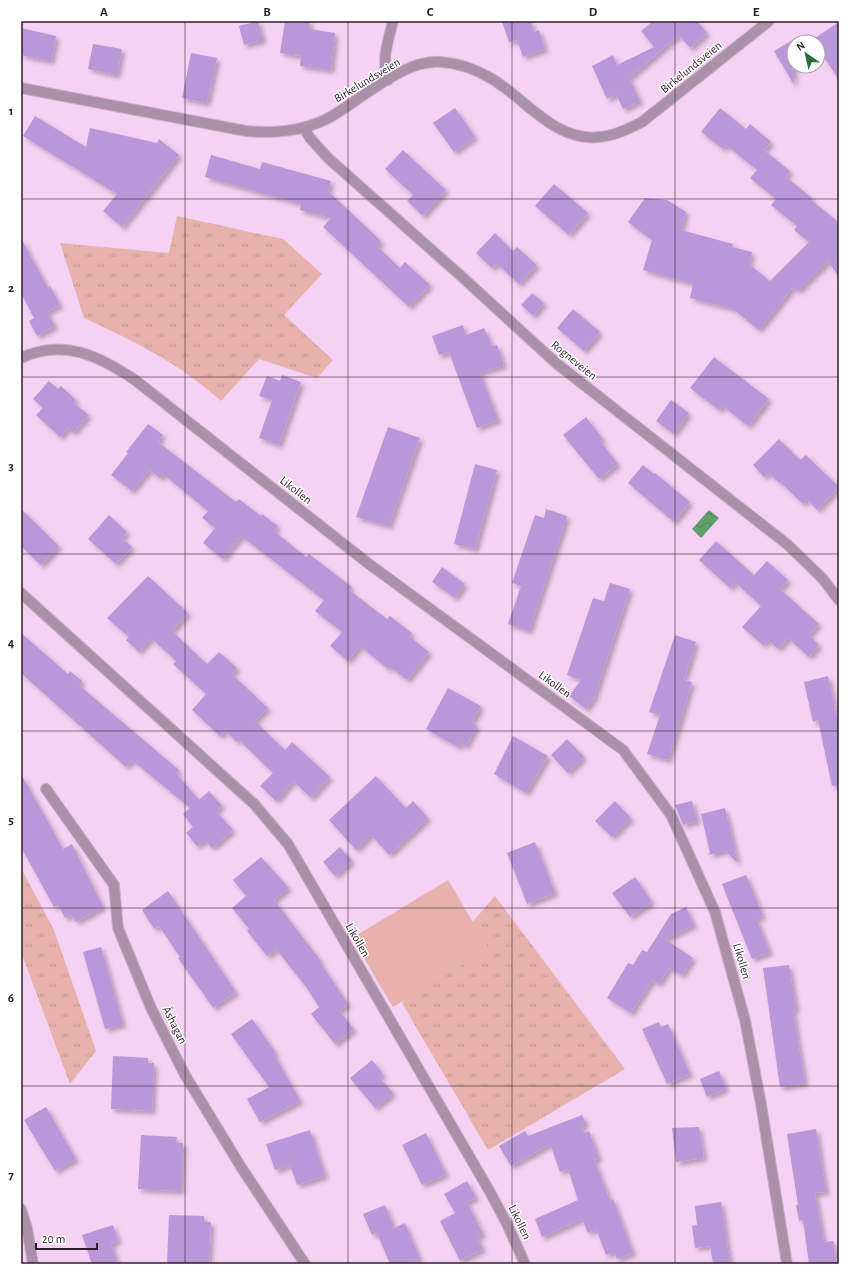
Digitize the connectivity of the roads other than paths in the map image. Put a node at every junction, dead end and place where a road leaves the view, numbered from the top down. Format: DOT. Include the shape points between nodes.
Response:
graph roads {
  1 [pos="393,21"];
  2 [pos="769,21"];
  3 [pos="388,80"];
  4 [pos="21,88"];
  5 [pos="304,128"];
  6 [pos="21,358"];
  7 [pos="21,593"];
  8 [pos="839,600"];
  9 [pos="46,789"];
  10 [pos="21,1209"];
  11 [pos="33,1264"];
  12 [pos="305,1264"];
  13 [pos="525,1264"];
  14 [pos="787,1264"];
  1 -- 3 [label="street" via="385,51 384,69"];
  2 -- 3 [label="street, Birkelundsveien" via="642,122 599,137 582,137 565,131 536,114 493,80 450,62 436,61 420,65"];
  3 -- 5 [label="street, Birkelundsveien" via="334,115"];
  4 -- 5 [label="street, Birkelundsveien" via="246,131 266,133"];
  5 -- 8 [label="street, Rogneveien" via="328,158 556,364 788,545 822,578"];
  6 -- 14 [label="street, Likollen" via="43,350 62,349 78,351 113,365 369,564 623,750 671,815 715,912 745,1020"];
  7 -- 13 [label="street, Likollen" via="254,804 288,844 490,1192"];
  9 -- 12 [label="street, Åshagan" via="114,885 118,928 151,1008 185,1075 241,1167"];
  10 -- 11 [label="street"];
}
